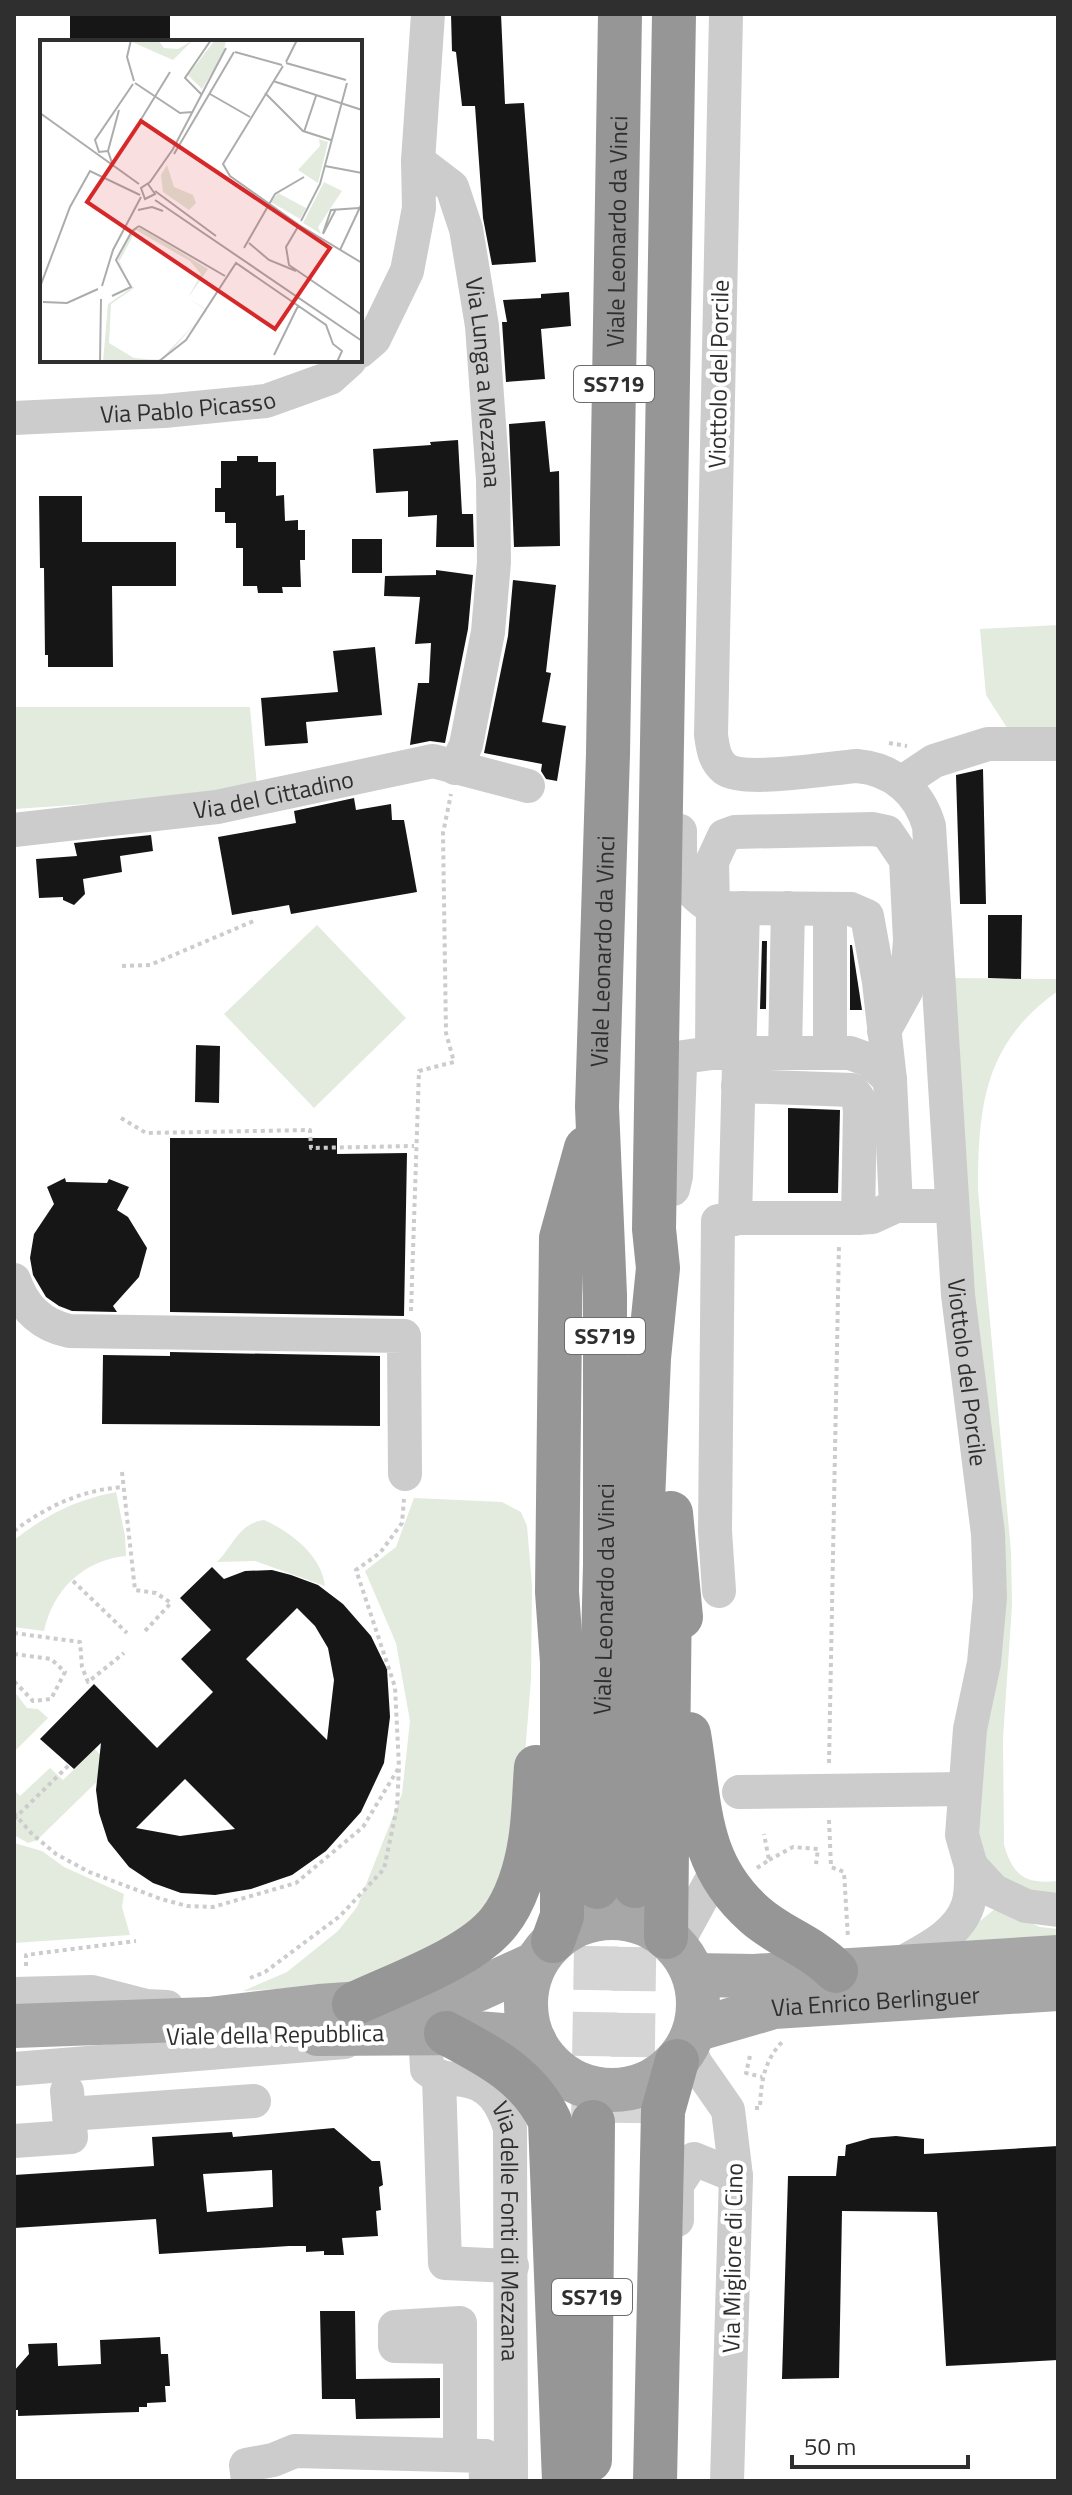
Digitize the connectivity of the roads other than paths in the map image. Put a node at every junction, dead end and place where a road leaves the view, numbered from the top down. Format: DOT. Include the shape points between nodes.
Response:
graph roads {
  1 [pos="428,14"];
  2 [pos="620,14"];
  3 [pos="674,14"];
  4 [pos="726,14"];
  5 [pos="418,161"];
  6 [pos="362,349"];
  7 [pos="348,362"];
  8 [pos="14,418"];
  9 [pos="661,723"];
  10 [pos="1058,744"];
  11 [pos="455,768"];
  12 [pos="901,783"];
  13 [pos="528,786"];
  14 [pos="14,830"];
  15 [pos="728,908"];
  16 [pos="788,908"];
  17 [pos="830,909"];
  18 [pos="884,1031"];
  19 [pos="725,1053"];
  20 [pos="785,1053"];
  21 [pos="830,1053"];
  22 [pos="890,1080"];
  23 [pos="738,1086"];
  24 [pos="597,1107"];
  25 [pos="896,1206"];
  26 [pos="951,1206"];
  27 [pos="849,1218"];
  28 [pos="735,1219"];
  29 [pos="656,1249"];
  30 [pos="14,1280"];
  31 [pos="405,1474"];
  32 [pos="671,1513"];
  33 [pos="719,1591"];
  34 [pos="557,1598"];
  35 [pos="964,1789"];
  36 [pos="739,1792"];
  37 [pos="971,1866"];
  38 [pos="717,1870"];
  39 [pos="1058,1910"];
  40 [pos="544,1953"];
  41 [pos="678,1953"];
  42 [pos="1058,1957"];
  43 [pos="896,1966"];
  44 [pos="843,1970"];
  45 [pos="20,1983"];
  46 [pos="1058,1989"];
  47 [pos="999,1994"];
  48 [pos="1058,1996"];
  49 [pos="337,2005"];
  50 [pos="14,2026"];
  51 [pos="436,2032"];
  52 [pos="14,2042"];
  53 [pos="687,2046"];
  54 [pos="64,2052"];
  55 [pos="547,2058"];
  56 [pos="14,2069"];
  57 [pos="439,2078"];
  58 [pos="254,2101"];
  59 [pos="69,2114"];
  60 [pos="14,2141"];
  61 [pos="552,2161"];
  62 [pos="736,2176"];
  63 [pos="512,2266"];
  64 [pos="460,2347"];
  65 [pos="460,2454"];
  66 [pos="260,2471"];
  67 [pos="486,2481"];
  68 [pos="511,2481"];
  69 [pos="564,2481"];
  70 [pos="590,2481"];
  71 [pos="627,2481"];
  72 [pos="655,2481"];
  73 [pos="674,2481"];
  74 [pos="727,2481"];
  1 -- 5 [label="street"];
  2 -- 24 [label="highway, Viale Leonardo da Vinci / SS719"];
  3 -- 9 [label="highway, Viale Leonardo da Vinci / SS719"];
  4 -- 12 [label="street, Viottolo del Porcile" via="711,735 717,761 735,774 857,766 883,771"];
  5 -- 6 [label="street" via="419,208 407,271 374,339"];
  5 -- 11 [label="street, Via Lunga a Mezzana" via="452,187 466,229 482,326 493,480 488,632 466,745"];
  7 -- 8 [label="street, Via Pablo Picasso" via="330,378 266,401"];
  9 -- 15 [label="street" via="678,778 680,873 699,899"];
  9 -- 29 [label="highway, Viale Leonardo da Vinci / SS719"];
  10 -- 12 [label="street" via="988,744 934,761"];
  11 -- 13 [label="street, Via del Cittadino"];
  11 -- 14 [label="street, Via del Cittadino" via="433,761 217,807"];
  12 -- 26 [label="street, Viottolo del Porcile" via="925,813 931,838"];
  15 -- 16 [label="street"];
  15 -- 18 [label="street" via="712,862 724,836 887,832 906,860 910,940 906,991"];
  15 -- 19 [label="street"];
  16 -- 17 [label="street"];
  16 -- 20 [label="street"];
  17 -- 18 [label="street" via="859,912 870,922"];
  17 -- 21 [label="street"];
  18 -- 22 [label="street"];
  19 -- 20 [label="street"];
  19 -- 23 [label="street"];
  19 -- 29 [label="street" via="683,1057 676,1176"];
  20 -- 21 [label="street"];
  21 -- 22 [label="street" via="869,1060"];
  22 -- 25 [label="street"];
  23 -- 27 [label="street" via="856,1093 860,1110"];
  23 -- 28 [label="street"];
  24 -- 29 [label="highway, Viale Leonardo da Vinci / SS719" via="616,1886 640,1573"];
  24 -- 34 [label="highway" via="561,1238"];
  25 -- 26 [label="street"];
  25 -- 27 [label="street" via="872,1217"];
  26 -- 35 [label="street, Viottolo del Porcile" via="988,1534 990,1597"];
  27 -- 28 [label="street"];
  28 -- 33 [label="street" via="718,1221"];
  29 -- 32 [label="highway" via="670,1346"];
  30 -- 31 [label="street" via="38,1318 69,1331 404,1336"];
  32 -- 38 [label="highway" via="688,1725 706,1845"];
  32 -- 41 [label="highway"];
  34 -- 40 [label="highway" via="562,1916"];
  34 -- 49 [label="highway" via="530,1841 511,1904 488,1934 453,1957"];
  35 -- 36 [label="street"];
  35 -- 37 [label="street, Viottolo del Porcile" via="962,1835"];
  37 -- 39 [label="street" via="1008,1899"];
  37 -- 43 [label="street" via="969,1901 959,1921 939,1941"];
  38 -- 41 [label="street"];
  38 -- 44 [label="highway" via="756,1916"];
  40 -- 41 [label="main road" via="582,1922 615,1917 642,1923"];
  40 -- 49 [label="main road, Viale della Repubblica" via="485,1986 459,1994"];
  40 -- 55 [label="main road" via="524,1995 525,2011"];
  41 -- 44 [label="main road, Via Enrico Berlinguer" via="754,1976"];
  41 -- 53 [label="main road" via="698,1993 699,2014"];
  42 -- 43 [label="main road, Via Enrico Berlinguer"];
  43 -- 44 [label="main road, Via Enrico Berlinguer"];
  45 -- 49 [label="street, Viale della Repubblica" via="92,1992 146,2006"];
  46 -- 47 [label="main road, Via Enrico Berlinguer"];
  47 -- 48 [label="street"];
  47 -- 53 [label="main road, Via Enrico Berlinguer" via="774,2007"];
  49 -- 50 [label="main road, Viale della Repubblica" via="209,2019"];
  51 -- 54 [label="main road, Viale della Repubblica"];
  51 -- 55 [label="main road, Viale della Repubblica" via="506,2035"];
  51 -- 57 [label="street" via="427,2069"];
  51 -- 61 [label="highway" via="499,2062 529,2089 550,2121"];
  52 -- 54 [label="main road, Viale della Repubblica"];
  53 -- 55 [label="main road" via="644,2084 615,2091 585,2087"];
  53 -- 62 [label="street, Via Migliore di Cino" via="728,2110"];
  53 -- 72 [label="highway" via="663,2111"];
  54 -- 56 [label="street"];
  54 -- 59 [label="street"];
  55 -- 61 [label="highway" via="561,2111"];
  57 -- 63 [label="street, Via delle Fonti di Mezzana" via="478,2083 499,2100 505,2114 510,2128"];
  57 -- 63 [label="street" via="445,2263"];
  58 -- 59 [label="street"];
  59 -- 60 [label="street" via="71,2137"];
  61 -- 69 [label="highway"];
  62 -- 73 [label="street" via="694,2159 677,2185"];
  62 -- 74 [label="street, Via Migliore di Cino"];
  63 -- 68 [label="street, Via delle Fonti di Mezzana"];
  64 -- 65 [label="street"];
  65 -- 66 [label="street" via="295,2451"];
  65 -- 67 [label="street" via="485,2456"];
  70 -- 71 [label="highway, SS719" via="613,2122"];
}
